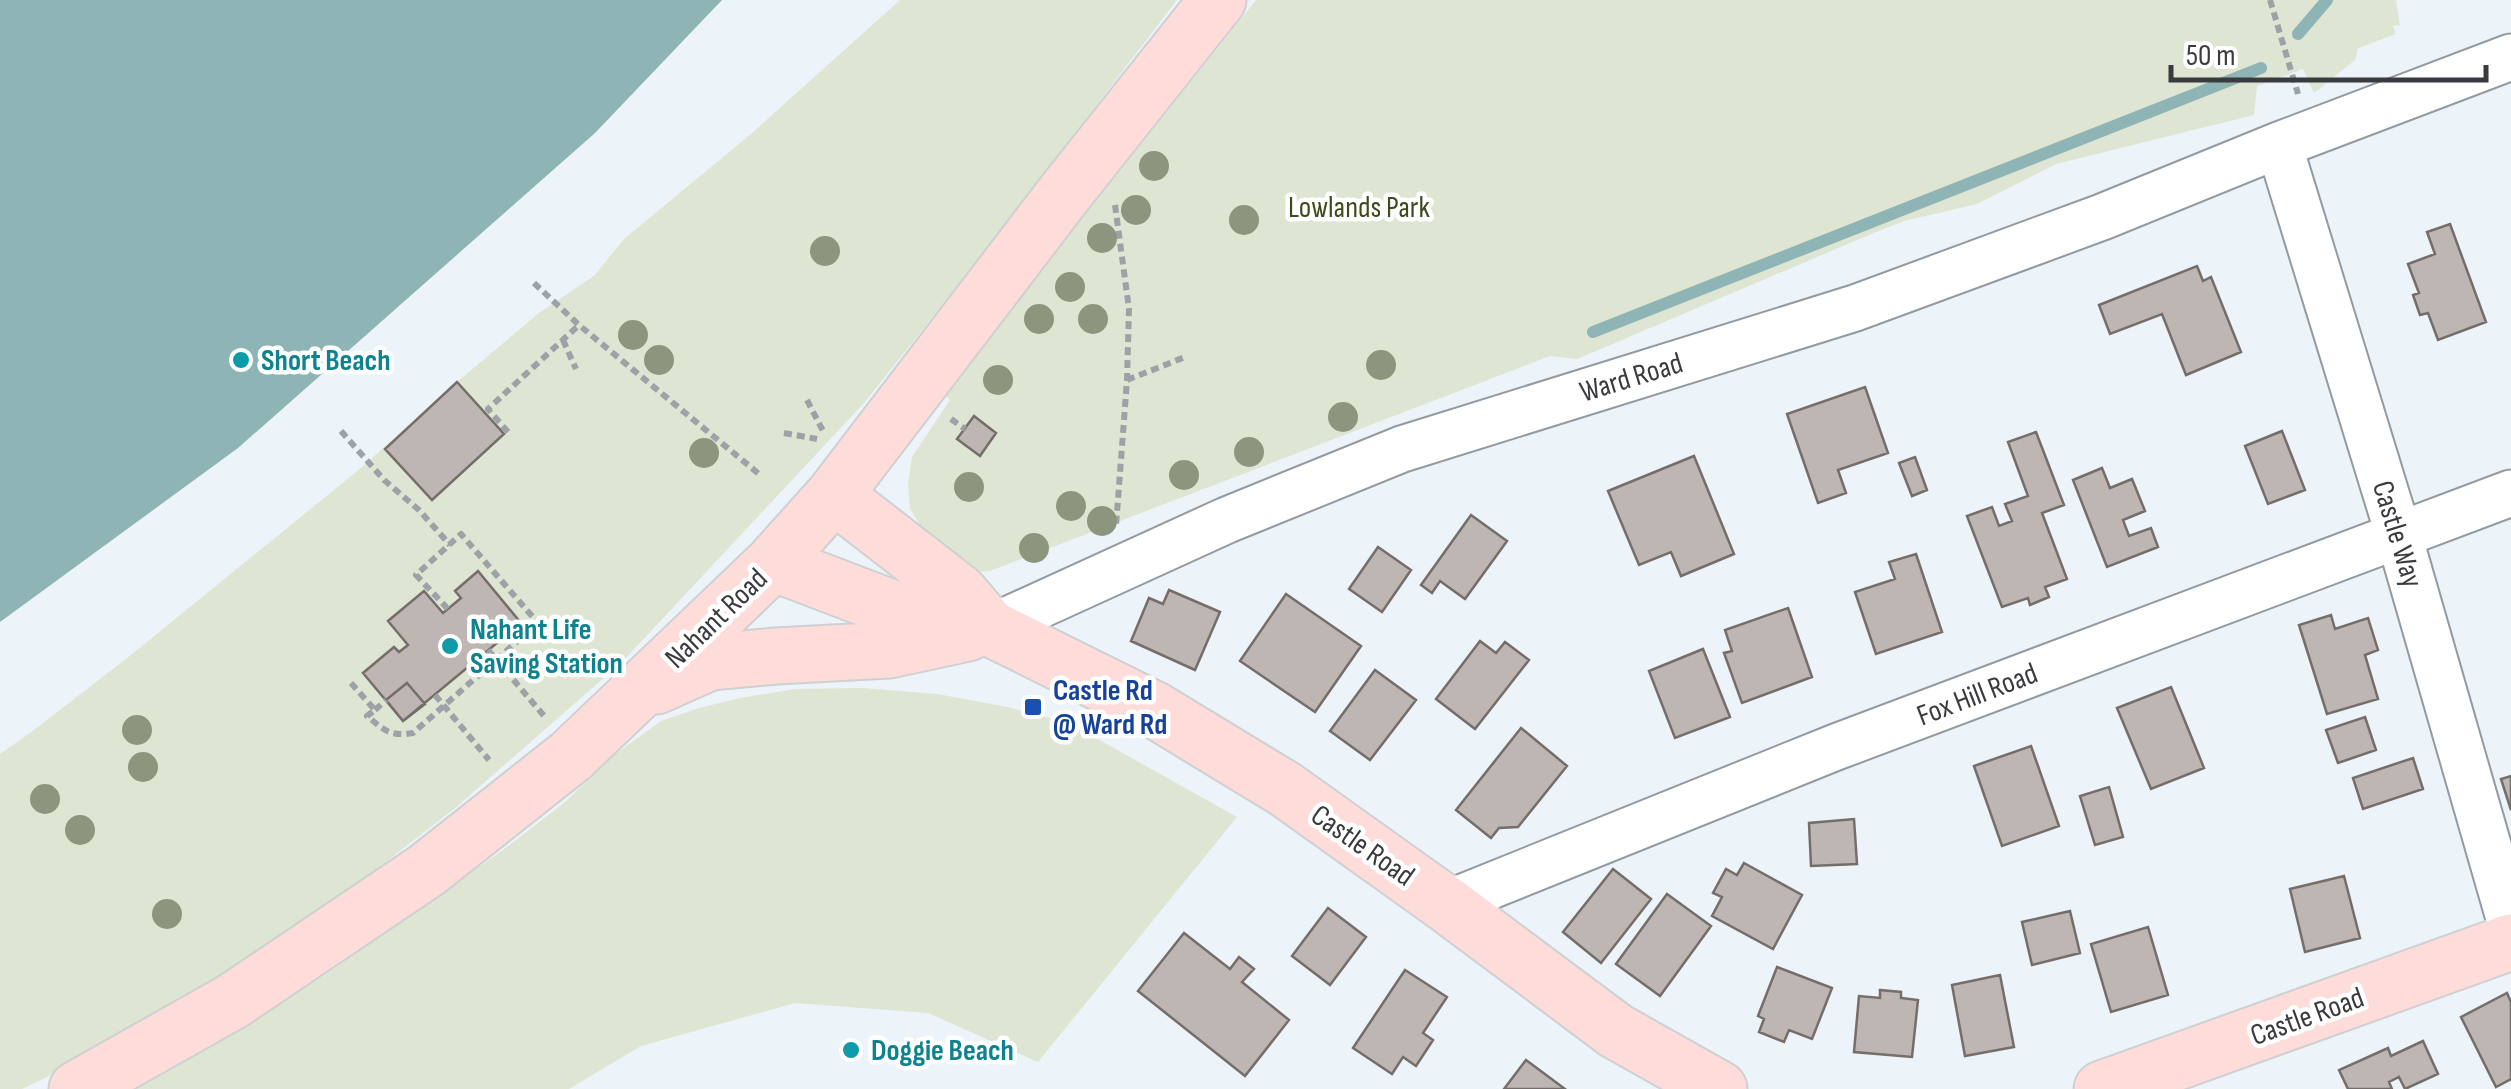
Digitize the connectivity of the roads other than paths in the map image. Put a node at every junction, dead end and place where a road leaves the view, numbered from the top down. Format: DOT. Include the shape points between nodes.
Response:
graph roads {
  1 [pos="1218,0"];
  2 [pos="2511,57"];
  3 [pos="2295,139"];
  4 [pos="2511,493"];
  5 [pos="834,495"];
  6 [pos="2398,536"];
  7 [pos="773,563"];
  8 [pos="990,628"];
  9 [pos="635,696"];
  10 [pos="1446,904"];
  11 [pos="2511,925"];
  12 [pos="2511,942"];
  13 [pos="77,1089"];
  14 [pos="1719,1089"];
  15 [pos="2102,1089"];
  1 -- 5 [label="main road, Nahant Road"];
  2 -- 3 [label="street, Ward Road"];
  3 -- 6 [label="street, Castle Way"];
  3 -- 8 [label="street, Ward Road" via="1855,308 1402,449 1226,520"];
  4 -- 6 [label="street, Fox Hill Road"];
  5 -- 7 [label="main road, Nahant Road"];
  5 -- 8 [label="main road, Castle Road" via="960,592"];
  6 -- 10 [label="street, Fox Hill Road" via="1836,747"];
  6 -- 11 [label="street, Castle Way"];
  7 -- 8 [label="main road, Castle Road" via="910,614"];
  7 -- 9 [label="main road, Nahant Road"];
  8 -- 9 [label="main road" via="889,650 710,662"];
  8 -- 10 [label="main road, Castle Road" via="1172,720 1285,789"];
  9 -- 13 [label="main road, Nahant Road" via="427,870 233,1001"];
  10 -- 14 [label="main road, Castle Road" via="1616,1031"];
  12 -- 15 [label="main road, Castle Road"];
}
